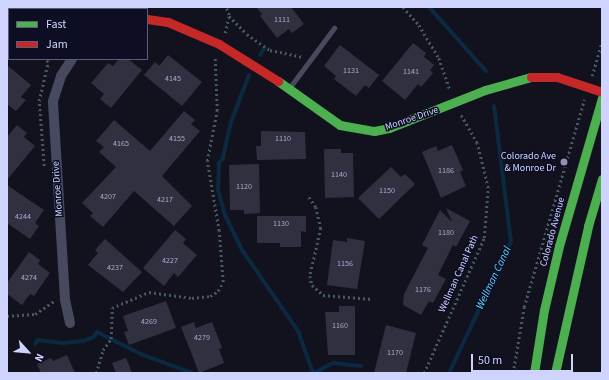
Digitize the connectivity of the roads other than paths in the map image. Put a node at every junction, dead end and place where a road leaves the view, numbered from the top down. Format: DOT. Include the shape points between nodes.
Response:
graph roads {
  1 [pos="148,19"];
  2 [pos="334,28"];
  3 [pos="71,60"];
  4 [pos="289,88"];
  5 [pos="602,92"];
  6 [pos="602,98"];
  7 [pos="602,179"];
  8 [pos="70,323"];
  9 [pos="534,373"];
  10 [pos="555,373"];
  1 -- 4 [label="street, Monroe Drive" via="168,22 219,44"];
  2 -- 4 [label="lane"];
  3 -- 8 [label="street, Monroe Drive" via="61,76 53,101 66,299"];
  4 -- 5 [label="street, Monroe Drive" via="340,125 374,131 455,104 485,90 536,75 557,77"];
  6 -- 9 [label="street, Colorado Avenue" via="559,246 544,310"];
  7 -- 10 [label="street" via="588,226"];
}
